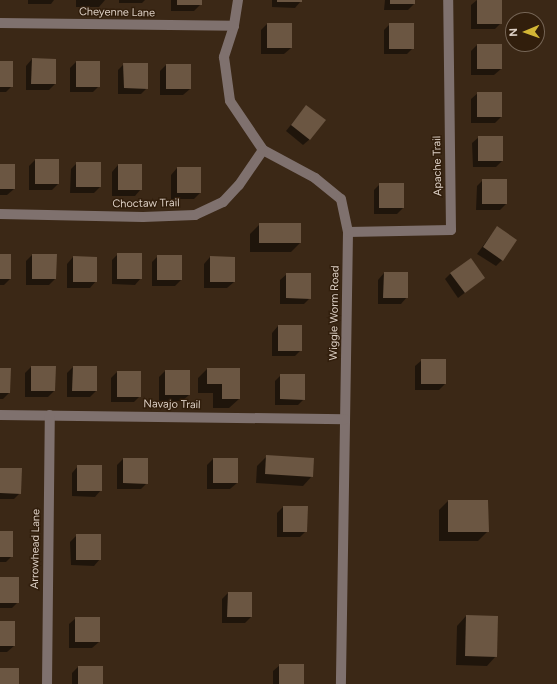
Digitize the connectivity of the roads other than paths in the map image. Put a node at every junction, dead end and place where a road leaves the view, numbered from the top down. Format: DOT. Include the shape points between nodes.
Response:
graph roads {
  1 [pos="238,0"];
  2 [pos="448,0"];
  3 [pos="0,23"];
  4 [pos="234,26"];
  5 [pos="262,150"];
  6 [pos="0,214"];
  7 [pos="348,232"];
  8 [pos="0,415"];
  9 [pos="50,415"];
  10 [pos="344,419"];
  11 [pos="47,684"];
  12 [pos="341,684"];
  1 -- 4 [label="street, Wiggle Worm Road"];
  2 -- 7 [label="street, Apache Trail" via="451,230"];
  3 -- 4 [label="street, Cheyenne Lane"];
  4 -- 5 [label="street, Wiggle Worm Road" via="224,57 230,101"];
  5 -- 6 [label="street, Choctaw Trail" via="239,185 223,202 195,215 143,217"];
  5 -- 7 [label="street, Wiggle Worm Road" via="315,178 341,199"];
  7 -- 10 [label="street, Wiggle Worm Road"];
  8 -- 9 [label="street, Navajo Trail"];
  9 -- 10 [label="street, Navajo Trail"];
  9 -- 11 [label="street, Arrowhead Lane"];
  10 -- 12 [label="street, Wiggle Worm Road"];
}
